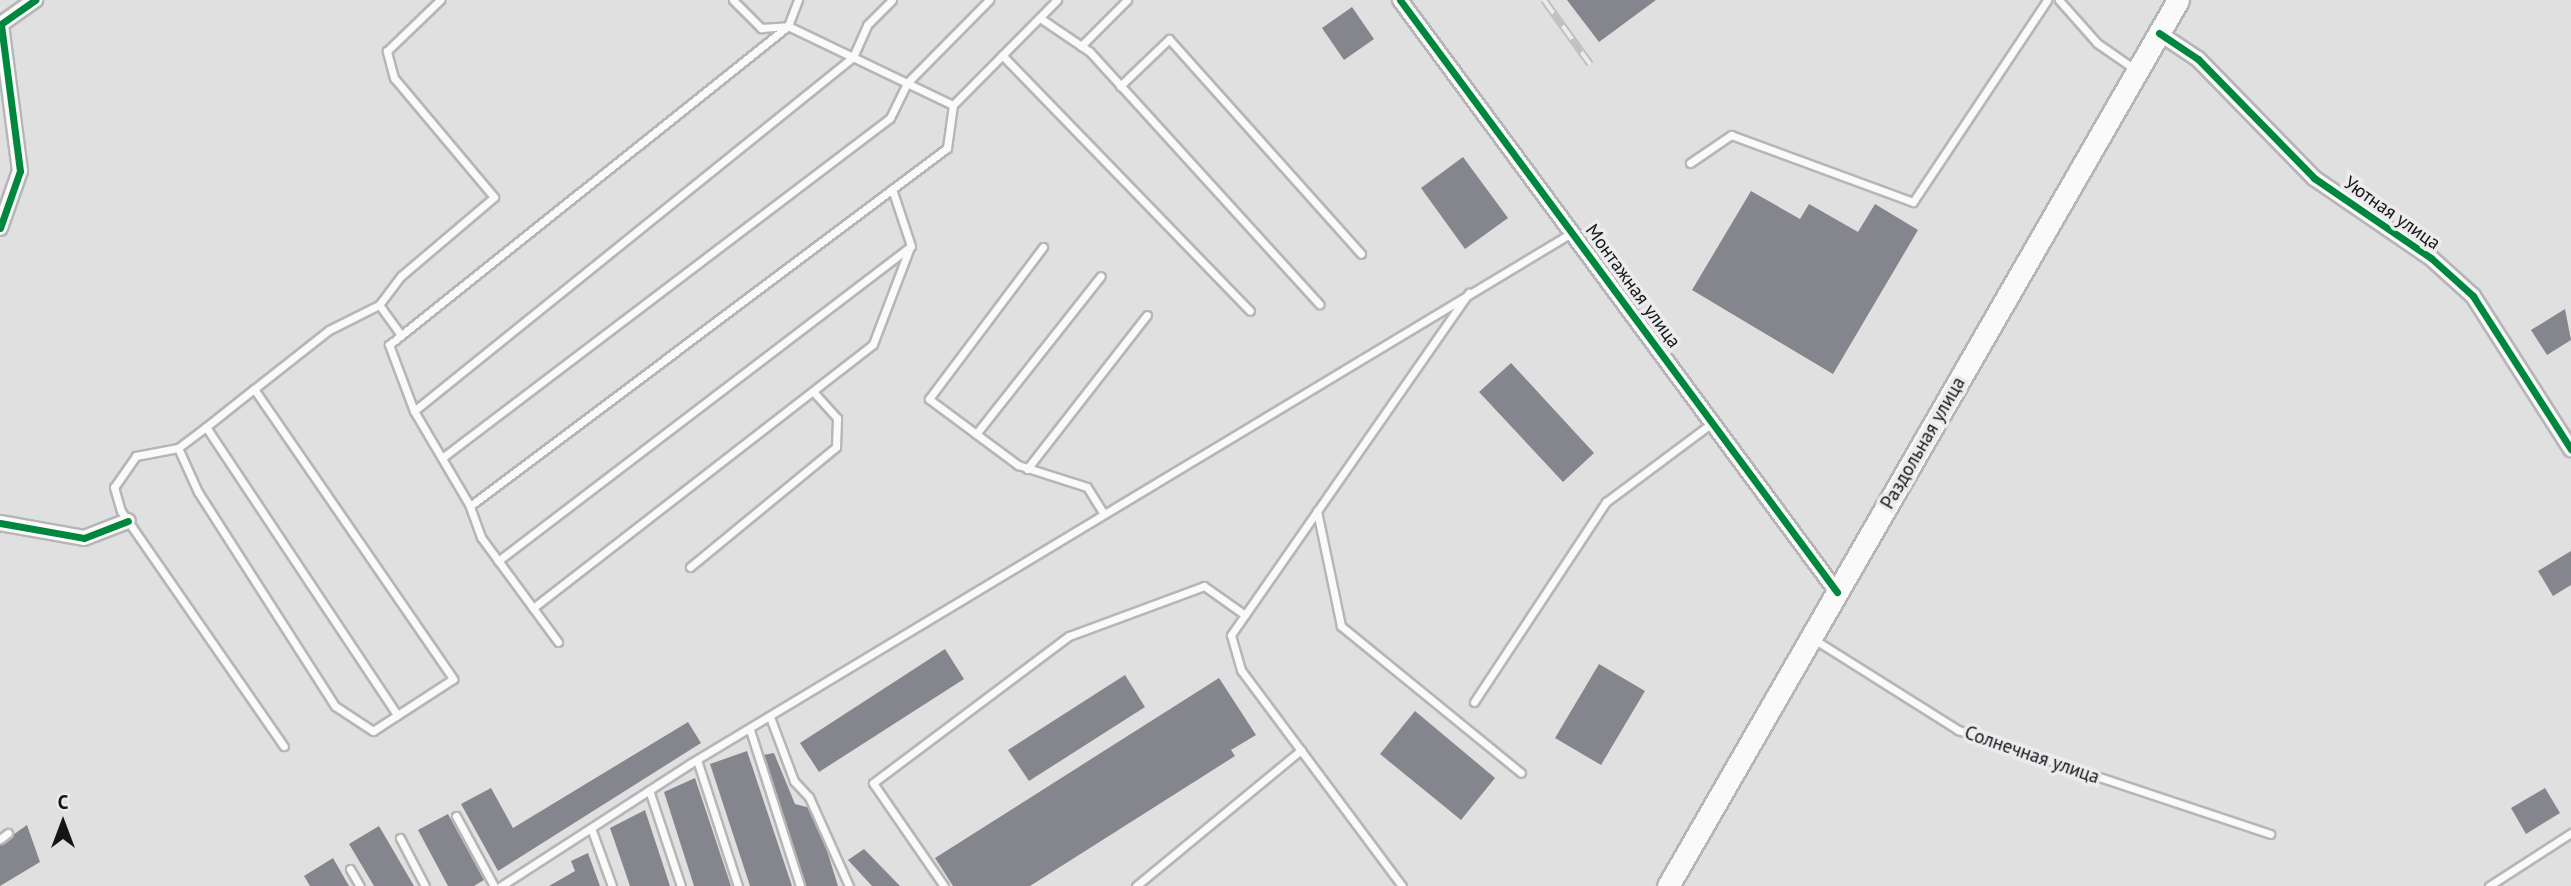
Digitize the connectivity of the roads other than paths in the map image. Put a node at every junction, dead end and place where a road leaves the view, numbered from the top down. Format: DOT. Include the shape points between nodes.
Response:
graph roads {
  1 [pos="35,0"];
  2 [pos="440,0"];
  3 [pos="733,0"];
  4 [pos="798,0"];
  5 [pos="892,0"];
  6 [pos="989,0"];
  7 [pos="1058,0"];
  8 [pos="1127,0"];
  9 [pos="1400,0"];
  10 [pos="2048,0"];
  11 [pos="2059,0"];
  12 [pos="2178,0"];
  13 [pos="1040,18"];
  14 [pos="788,26"];
  15 [pos="2160,33"];
  16 [pos="1081,46"];
  17 [pos="1002,55"];
  18 [pos="853,57"];
  19 [pos="2137,71"];
  20 [pos="908,83"];
  21 [pos="1120,86"];
  22 [pos="953,105"];
  23 [pos="1690,163"];
  24 [pos="892,189"];
  25 [pos="0,228"];
  26 [pos="1574,232"];
  27 [pos="911,246"];
  28 [pos="1043,247"];
  29 [pos="1361,254"];
  30 [pos="1101,276"];
  31 [pos="1472,288"];
  32 [pos="1319,304"];
  33 [pos="379,305"];
  34 [pos="1250,311"];
  35 [pos="1147,315"];
  36 [pos="401,335"];
  37 [pos="254,389"];
  38 [pos="813,391"];
  39 [pos="414,411"];
  40 [pos="1713,422"];
  41 [pos="206,427"];
  42 [pos="976,434"];
  43 [pos="178,449"];
  44 [pos="2571,449"];
  45 [pos="442,458"];
  46 [pos="1027,469"];
  47 [pos="470,506"];
  48 [pos="1317,511"];
  49 [pos="1104,514"];
  50 [pos="128,521"];
  51 [pos="0,523"];
  52 [pos="498,561"];
  53 [pos="690,567"];
  54 [pos="1837,592"];
  55 [pos="533,608"];
  56 [pos="1245,615"];
  57 [pos="1811,637"];
  58 [pos="558,642"];
  59 [pos="1474,702"];
  60 [pos="397,715"];
  61 [pos="770,717"];
  62 [pos="750,730"];
  63 [pos="284,746"];
  64 [pos="1301,750"];
  65 [pos="697,760"];
  66 [pos="1521,773"];
  67 [pos="649,790"];
  68 [pos="456,816"];
  69 [pos="591,828"];
  70 [pos="8,833"];
  71 [pos="2270,834"];
  72 [pos="2571,834"];
  73 [pos="400,838"];
  74 [pos="0,839"];
  75 [pos="350,869"];
  76 [pos="360,886"];
  77 [pos="425,886"];
  78 [pos="494,886"];
  79 [pos="501,886"];
  80 [pos="612,886"];
  81 [pos="681,886"];
  82 [pos="738,886"];
  83 [pos="800,886"];
  84 [pos="849,886"];
  85 [pos="944,886"];
  86 [pos="1136,886"];
  87 [pos="1402,886"];
  88 [pos="1668,886"];
  89 [pos="2489,886"];
  1 -- 25 [label="street" via="1,24 20,171"];
  2 -- 33 [label="lane" via="387,51 394,78 494,198 401,276"];
  3 -- 14 [label="lane" via="761,28"];
  4 -- 14 [label="lane"];
  5 -- 18 [label="lane" via="867,25"];
  6 -- 20 [label="lane"];
  7 -- 13 [label="lane"];
  8 -- 16 [label="lane"];
  9 -- 26 [label="street, Монтажная улица"];
  10 -- 23 [label="lane" via="1913,202 1731,135"];
  11 -- 19 [label="lane" via="2096,43"];
  12 -- 15 [label="main road, Раздольная улица"];
  13 -- 16 [label="lane"];
  13 -- 17 [label="lane"];
  14 -- 18 [label="lane"];
  14 -- 36 [label="lane"];
  15 -- 19 [label="main road, Раздольная улица"];
  15 -- 44 [label="street, Уютная улица" via="2198,59 2314,178 2431,258 2473,296"];
  16 -- 21 [label="lane"];
  17 -- 22 [label="lane"];
  17 -- 34 [label="lane"];
  18 -- 20 [label="lane"];
  18 -- 39 [label="lane"];
  19 -- 54 [label="main road, Раздольная улица"];
  20 -- 22 [label="lane"];
  20 -- 45 [label="lane" via="890,118"];
  21 -- 29 [label="lane" via="1169,38"];
  21 -- 32 [label="lane"];
  22 -- 24 [label="lane" via="947,148"];
  24 -- 27 [label="lane"];
  24 -- 47 [label="lane"];
  26 -- 31 [label="lane"];
  26 -- 40 [label="street, Монтажная улица"];
  27 -- 38 [label="lane" via="873,344"];
  27 -- 52 [label="lane"];
  28 -- 42 [label="lane" via="929,399"];
  30 -- 42 [label="lane"];
  31 -- 48 [label="lane"];
  31 -- 49 [label="lane"];
  33 -- 36 [label="lane"];
  33 -- 37 [label="lane" via="329,330"];
  35 -- 46 [label="lane"];
  36 -- 39 [label="lane" via="389,345"];
  37 -- 41 [label="lane"];
  37 -- 60 [label="lane" via="453,679"];
  38 -- 53 [label="lane" via="837,418 836,447"];
  38 -- 55 [label="lane"];
  39 -- 45 [label="lane"];
  40 -- 54 [label="street, Монтажная улица"];
  40 -- 59 [label="lane" via="1606,502"];
  41 -- 43 [label="lane"];
  41 -- 60 [label="lane"];
  42 -- 46 [label="lane"];
  43 -- 50 [label="lane" via="136,456 114,487"];
  43 -- 60 [label="lane" via="198,492 335,706 373,731"];
  45 -- 47 [label="lane"];
  46 -- 49 [label="lane" via="1087,487"];
  47 -- 52 [label="lane"];
  48 -- 56 [label="lane"];
  48 -- 66 [label="lane" via="1341,626"];
  49 -- 61 [label="lane"];
  50 -- 51 [label="street" via="84,538"];
  50 -- 63 [label="lane"];
  52 -- 55 [label="lane"];
  54 -- 57 [label="main road, Раздольная улица"];
  55 -- 58 [label="lane"];
  56 -- 64 [label="lane" via="1231,635 1233,653"];
  56 -- 85 [label="lane" via="1204,586 1069,636 873,782"];
  57 -- 71 [label="lane, Солнечная улица" via="1958,730"];
  57 -- 88 [label="main road, Раздольная улица"];
  61 -- 62 [label="lane"];
  61 -- 84 [label="lane" via="794,781 809,797"];
  62 -- 65 [label="lane"];
  62 -- 83 [label="lane"];
  64 -- 86 [label="lane"];
  64 -- 87 [label="lane"];
  65 -- 67 [label="lane"];
  65 -- 82 [label="lane"];
  67 -- 69 [label="lane"];
  67 -- 81 [label="lane"];
  68 -- 78 [label="lane"];
  69 -- 79 [label="lane"];
  69 -- 80 [label="lane"];
  70 -- 74 [label="lane"];
  72 -- 89 [label="lane"];
  73 -- 77 [label="lane"];
  75 -- 76 [label="lane"];
}
